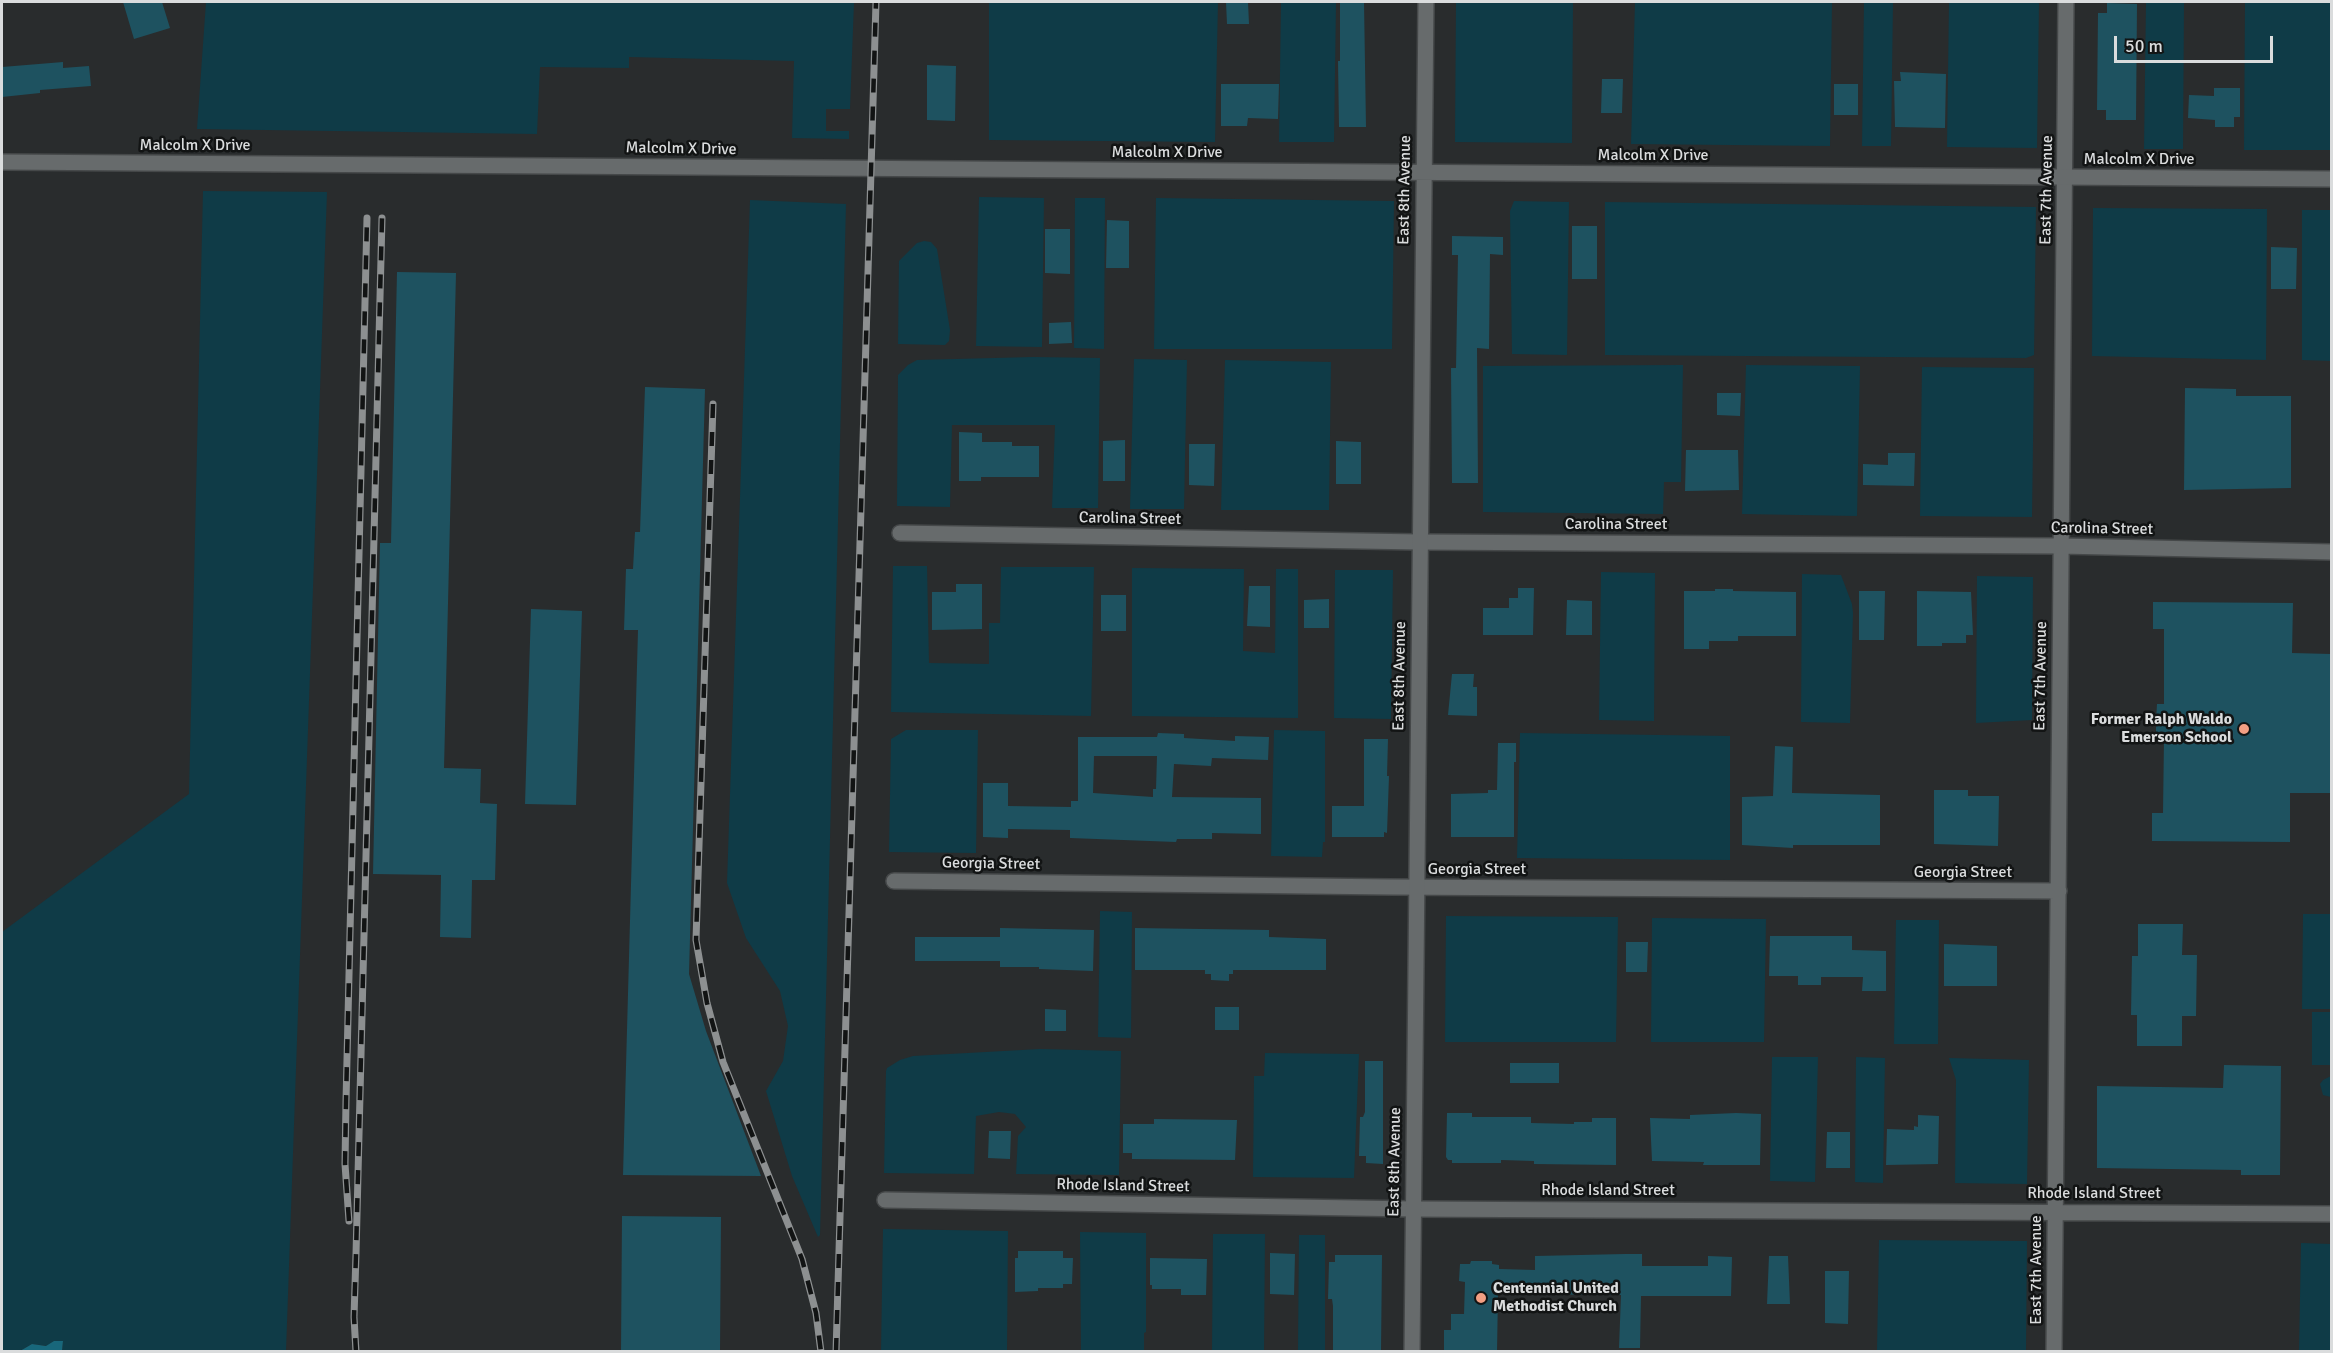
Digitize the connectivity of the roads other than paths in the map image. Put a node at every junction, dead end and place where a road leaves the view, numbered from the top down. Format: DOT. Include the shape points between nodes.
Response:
graph roads {
  1 [pos="1426,2"];
  2 [pos="2066,2"];
  3 [pos="2,162"];
  4 [pos="1424,173"];
  5 [pos="2065,177"];
  6 [pos="2331,180"];
  7 [pos="900,533"];
  8 [pos="1419,542"];
  9 [pos="2061,546"];
  10 [pos="2331,552"];
  11 [pos="894,881"];
  12 [pos="1416,887"];
  13 [pos="2059,891"];
  14 [pos="885,1200"];
  15 [pos="1413,1209"];
  16 [pos="2055,1211"];
  17 [pos="2331,1214"];
  18 [pos="1412,1352"];
  19 [pos="2054,1352"];
  1 -- 4 [label="street, East 8th Avenue"];
  2 -- 5 [label="street, East 7th Avenue"];
  3 -- 4 [label="street, Malcolm X Drive"];
  4 -- 5 [label="street, Malcolm X Drive"];
  4 -- 8 [label="street, East 8th Avenue"];
  5 -- 6 [label="street, Malcolm X Drive"];
  5 -- 9 [label="street, East 7th Avenue"];
  7 -- 8 [label="street, Carolina Street"];
  8 -- 9 [label="street, Carolina Street"];
  8 -- 12 [label="street, East 8th Avenue"];
  9 -- 10 [label="street, Carolina Street"];
  9 -- 13 [label="street, East 7th Avenue"];
  11 -- 12 [label="street, Georgia Street"];
  12 -- 13 [label="street, Georgia Street"];
  12 -- 15 [label="street, East 8th Avenue"];
  13 -- 16 [label="street, East 7th Avenue"];
  14 -- 15 [label="street, Rhode Island Street"];
  15 -- 16 [label="street, Rhode Island Street"];
  15 -- 18 [label="street, East 8th Avenue"];
  16 -- 17 [label="street, Rhode Island Street"];
  16 -- 19 [label="street, East 7th Avenue"];
}
